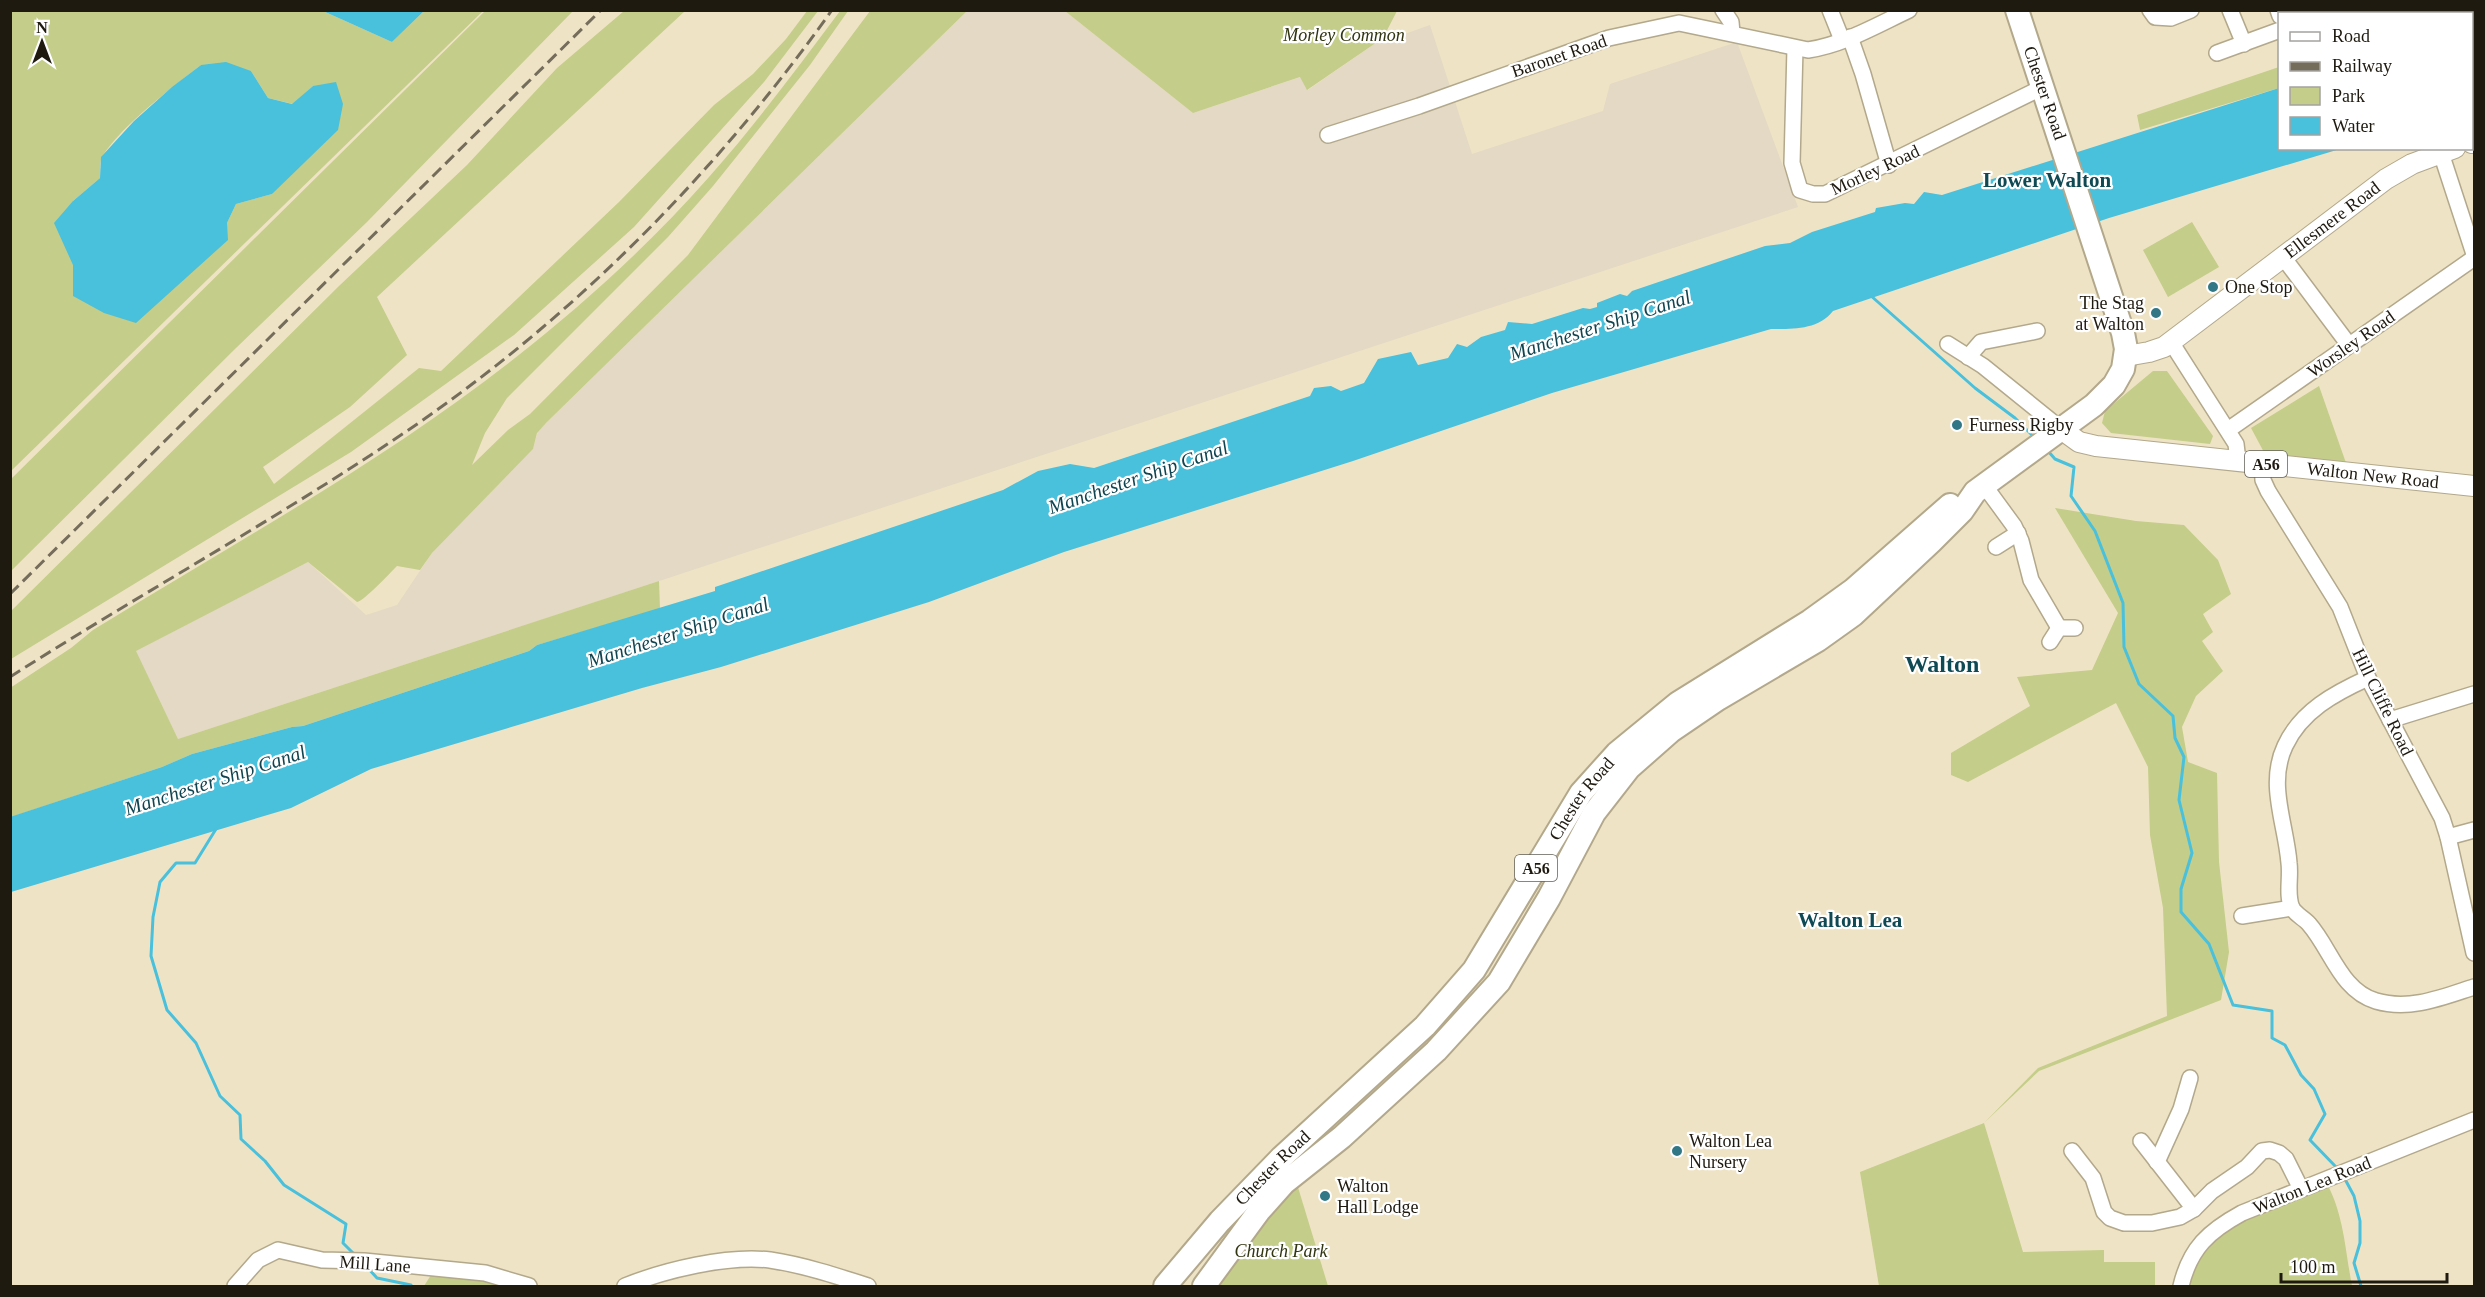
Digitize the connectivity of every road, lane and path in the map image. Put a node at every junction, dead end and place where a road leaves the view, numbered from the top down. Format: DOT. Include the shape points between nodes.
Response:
graph roads {
  1 [pos="1723,10"];
  2 [pos="1830,10"];
  3 [pos="1909,10"];
  4 [pos="2018,10"];
  5 [pos="2150,10"];
  6 [pos="2191,10"];
  7 [pos="2230,10"];
  8 [pos="2278,31"];
  9 [pos="1732,33"];
  10 [pos="1846,38"];
  11 [pos="2244,44"];
  12 [pos="1795,48"];
  13 [pos="2217,53"];
  14 [pos="2047,97"];
  15 [pos="1328,135"];
  16 [pos="2448,151"];
  17 [pos="1889,165"];
  18 [pos="2475,256"];
  19 [pos="2283,257"];
  20 [pos="2037,331"];
  21 [pos="2171,342"];
  22 [pos="1948,344"];
  23 [pos="2349,345"];
  24 [pos="2126,356"];
  25 [pos="1968,357"];
  26 [pos="2228,430"];
  27 [pos="2057,432"];
  28 [pos="2238,461"];
  29 [pos="2262,464"];
  30 [pos="2475,486"];
  31 [pos="1980,489"];
  32 [pos="2018,533"];
  33 [pos="1996,547"];
  34 [pos="2059,628"];
  35 [pos="2075,628"];
  36 [pos="2050,642"];
  37 [pos="2368,678"];
  38 [pos="2475,694"];
  39 [pos="2390,720"];
  40 [pos="2475,830"];
  41 [pos="2448,837"];
  42 [pos="2292,908"];
  43 [pos="2242,916"];
  44 [pos="2475,952"];
  45 [pos="2475,987"];
  46 [pos="2190,1078"];
  47 [pos="2475,1120"];
  48 [pos="2141,1141"];
  49 [pos="2072,1151"];
  50 [pos="2157,1162"];
  51 [pos="2301,1189"];
  52 [pos="2194,1209"];
  53 [pos="235,1287"];
  54 [pos="529,1287"];
  55 [pos="625,1287"];
  56 [pos="868,1287"];
  57 [pos="1165,1287"];
  58 [pos="1204,1287"];
  59 [pos="2181,1287"];
  1 -- 9 [label="street" via="1731,21"];
  2 -- 10 [label="street"];
  3 -- 10 [label="street, Baronet Road"];
  4 -- 14 [label="highway, Chester Road"];
  5 -- 6 [label="street" via="2156,17 2171,18"];
  7 -- 11 [label="street"];
  8 -- 11 [label="street"];
  9 -- 12 [label="street, Baronet Road"];
  9 -- 15 [label="street, Baronet Road" via="1680,23 1609,38"];
  10 -- 12 [label="street, Baronet Road" via="1820,48"];
  10 -- 17 [label="street" via="1863,74"];
  11 -- 13 [label="street"];
  12 -- 17 [label="street, Morley Road" via="1792,163 1800,190 1825,194"];
  14 -- 17 [label="street, Morley Road" via="2018,100"];
  14 -- 24 [label="highway, Chester Road" via="2123,333"];
  16 -- 18 [label="street"];
  16 -- 19 [label="main road, Ellesmere Road" via="2396,173"];
  18 -- 23 [label="street, Worsley Road"];
  19 -- 21 [label="main road, Ellesmere Road"];
  19 -- 23 [label="street"];
  20 -- 25 [label="street" via="1981,342"];
  21 -- 24 [label="main road, Ellesmere Road" via="2156,350"];
  21 -- 26 [label="street"];
  22 -- 25 [label="street"];
  23 -- 26 [label="street, Worsley Road"];
  24 -- 27 [label="highway, Chester Road" via="2114,386"];
  25 -- 27 [label="street"];
  26 -- 28 [label="street" via="2236,444"];
  27 -- 28 [label="main road, Walton New Road / A56" via="2096,446"];
  27 -- 31 [label="highway, Chester Road / A56"];
  28 -- 29 [label="main road, Walton New Road / A56"];
  29 -- 30 [label="main road, Walton New Road / A56"];
  29 -- 37 [label="street, Hill Cliffe Road" via="2268,491 2340,608"];
  31 -- 32 [label="street"];
  31 -- 57 [label="highway, Chester Road / A56" via="1954,502 1853,590 1678,703 1617,753 1581,793 1474,970 1425,1026 1282,1157 1220,1221"];
  31 -- 58 [label="highway, Chester Road / A56" via="1932,542 1853,615 1671,731 1629,768 1594,813 1499,982 1436,1051 1342,1137 1284,1182"];
  32 -- 33 [label="street"];
  32 -- 34 [label="street" via="2031,580"];
  34 -- 35 [label="street"];
  34 -- 36 [label="street"];
  37 -- 39 [label="street, Hill Cliffe Road"];
  37 -- 42 [label="street" via="2316,707 2284,748 2277,793"];
  38 -- 39 [label="street"];
  39 -- 41 [label="street, Hill Cliffe Road" via="2428,788"];
  40 -- 41 [label="street"];
  41 -- 44 [label="street, Hill Cliffe Road"];
  42 -- 43 [label="street"];
  42 -- 45 [label="street" via="2312,928 2345,978 2368,998 2386,1003 2418,1003"];
  46 -- 50 [label="street"];
  47 -- 51 [label="street, Walton Lea Road"];
  48 -- 50 [label="street"];
  49 -- 52 [label="street" via="2093,1178 2104,1212 2117,1222 2166,1221"];
  50 -- 52 [label="street"];
  51 -- 52 [label="street" via="2286,1159 2270,1150 2262,1151"];
  51 -- 59 [label="street, Walton Lea Road" via="2218,1226 2192,1256"];
  53 -- 54 [label="street, Mill Lane" via="258,1260 278,1250 322,1260 485,1273"];
  55 -- 56 [label="street" via="666,1271 720,1262 768,1260"];
}
